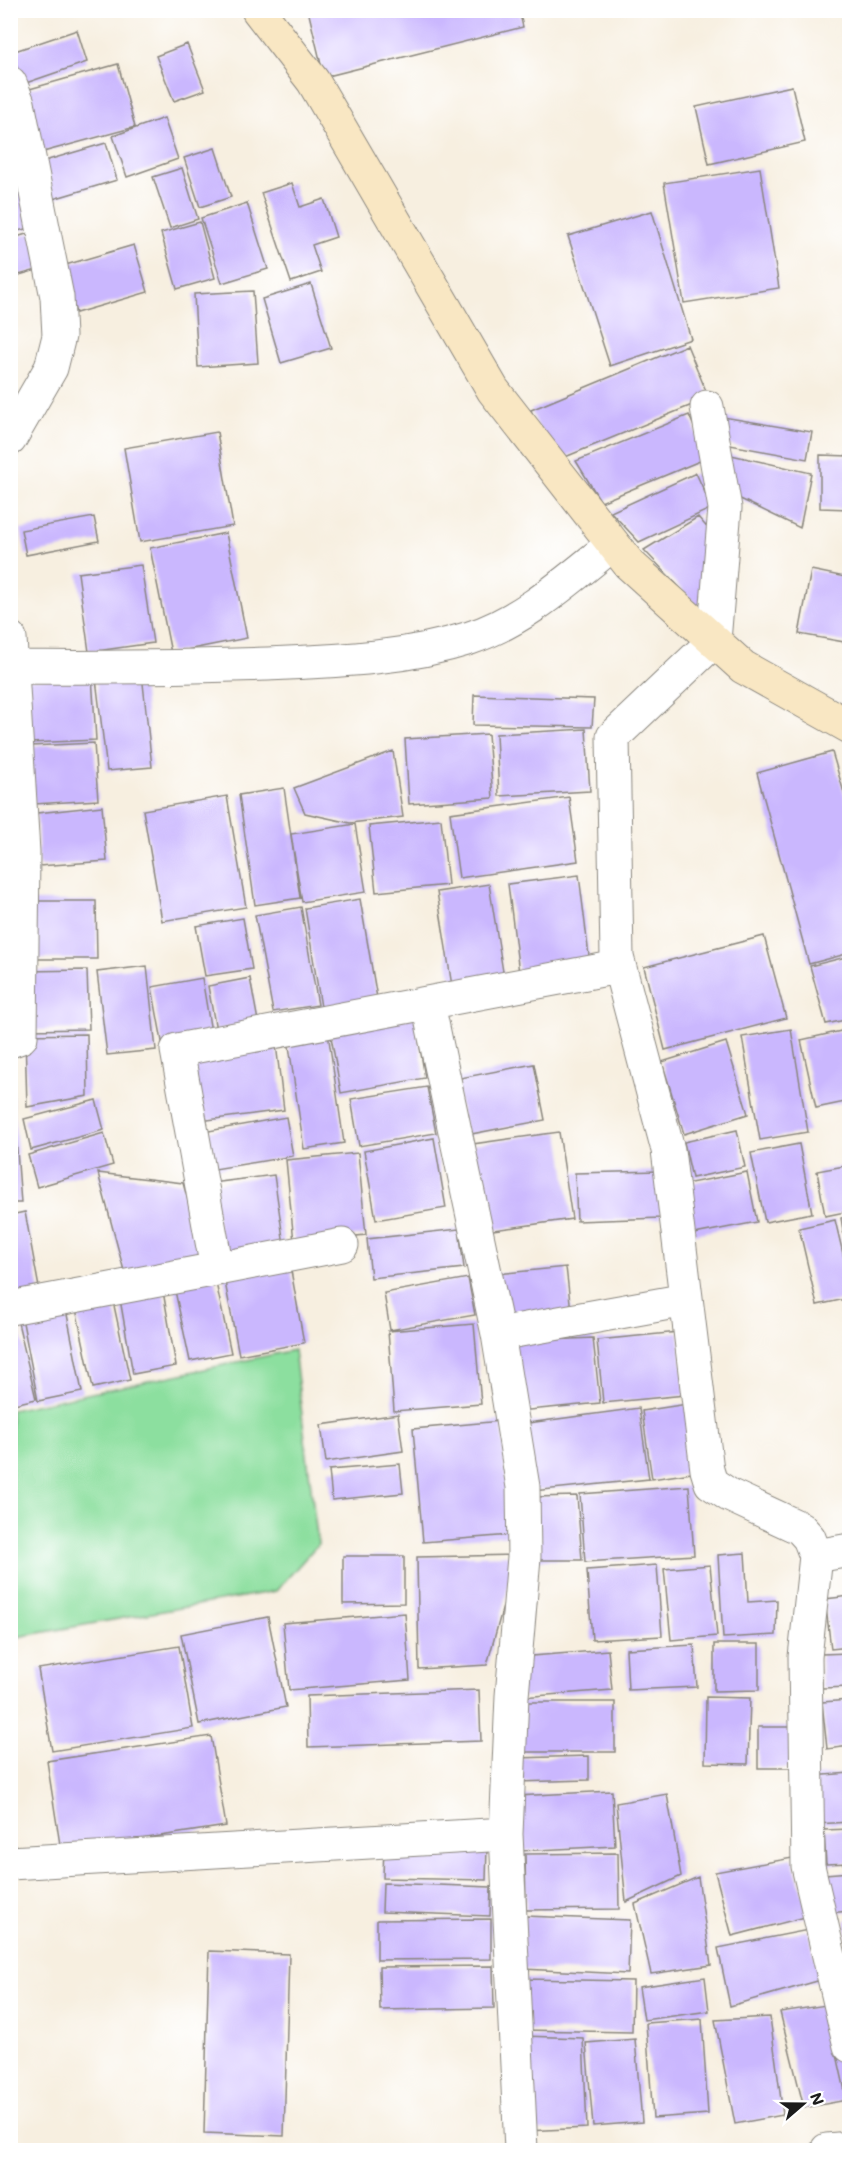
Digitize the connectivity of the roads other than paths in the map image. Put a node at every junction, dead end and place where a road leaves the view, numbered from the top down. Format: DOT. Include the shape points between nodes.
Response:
graph roads {
  1 [pos="258,10"];
  2 [pos="10,83"];
  3 [pos="707,407"];
  4 [pos="10,439"];
  5 [pos="613,544"];
  6 [pos="714,641"];
  7 [pos="12,652"];
  8 [pos="849,727"];
  9 [pos="618,967"];
  10 [pos="428,1004"];
  11 [pos="10,1041"];
  12 [pos="342,1245"];
  13 [pos="217,1269"];
  14 [pos="686,1300"];
  15 [pos="10,1308"];
  16 [pos="498,1334"];
  17 [pos="849,1550"];
  18 [pos="816,1556"];
  19 [pos="506,1834"];
  20 [pos="10,1863"];
  21 [pos="849,2046"];
  22 [pos="849,2148"];
  23 [pos="521,2151"];
  24 [pos="827,2151"];
  1 -- 5 [label="street" via="313,81 493,390"];
  2 -- 4 [label="street" via="18,103 55,286 59,336 51,368"];
  3 -- 6 [label="street" via="725,507"];
  5 -- 6 [label="street" via="629,564"];
  5 -- 7 [label="street" via="535,607 471,638 411,654 341,661 145,669"];
  6 -- 8 [label="street" via="743,667"];
  6 -- 9 [label="street" via="613,737"];
  7 -- 11 [label="street" via="23,852 21,1037"];
  9 -- 10 [label="street"];
  9 -- 14 [label="street" via="668,1150"];
  10 -- 13 [label="street" via="177,1050"];
  10 -- 16 [label="street"];
  12 -- 13 [label="street"];
  13 -- 15 [label="street"];
  14 -- 16 [label="street"];
  14 -- 18 [label="street" via="706,1470 711,1483 800,1528"];
  16 -- 19 [label="street" via="523,1487 524,1545"];
  17 -- 18 [label="street"];
  18 -- 21 [label="street" via="805,1657 807,1866"];
  19 -- 20 [label="street"];
  19 -- 23 [label="street"];
  22 -- 24 [label="street"];
}
